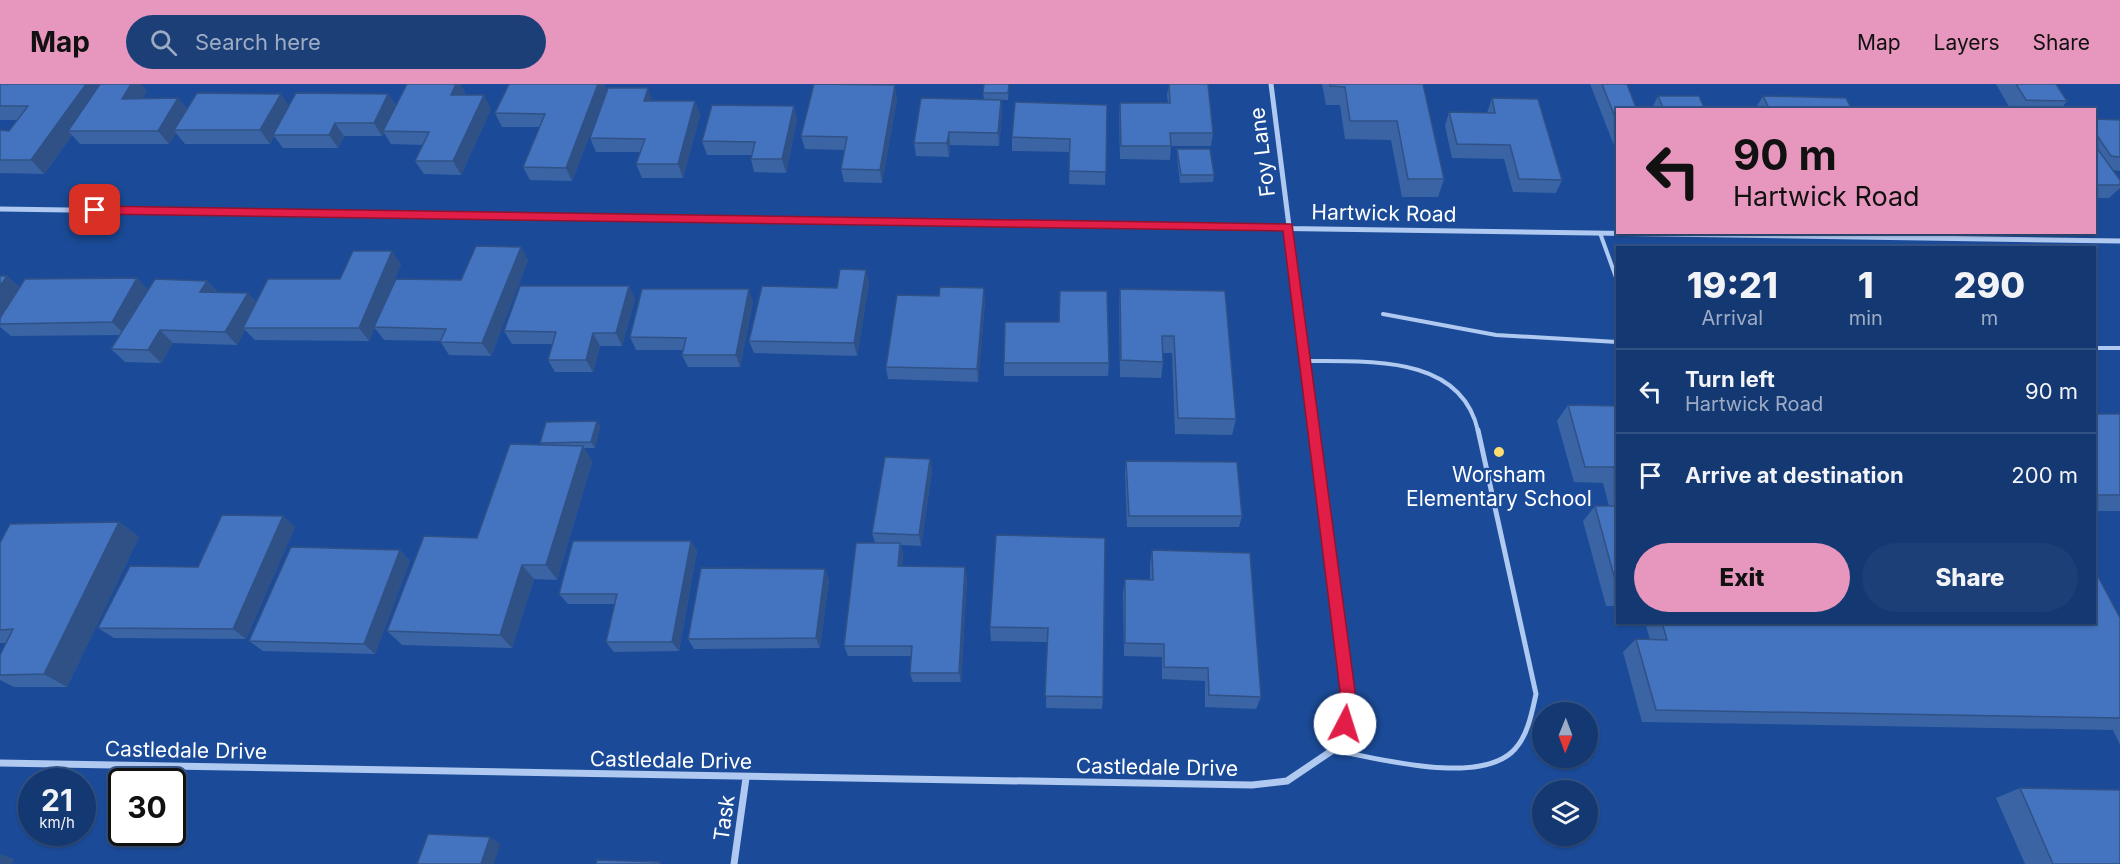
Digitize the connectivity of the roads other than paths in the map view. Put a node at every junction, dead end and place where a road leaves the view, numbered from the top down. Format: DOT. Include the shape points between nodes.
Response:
graph roads {
  1 [pos="1271,84"];
  2 [pos="0,209"];
  3 [pos="1288,227"];
  4 [pos="1600,233"];
  5 [pos="1616,233"];
  6 [pos="1665,234"];
  7 [pos="2120,241"];
  8 [pos="1616,277"];
  9 [pos="1383,314"];
  10 [pos="1616,342"];
  11 [pos="2096,348"];
  12 [pos="2120,348"];
  13 [pos="1305,361"];
  14 [pos="1333,750"];
  15 [pos="0,763"];
  16 [pos="746,778"];
  17 [pos="734,864"];
  1 -- 3 [label="street, Foy Lane"];
  2 -- 3 [label="street, Hartwick Road"];
  3 -- 4 [label="street, Hartwick Road"];
  3 -- 13 [label="street, Foy Lane"];
  4 -- 5 [label="street, Hartwick Road"];
  4 -- 8 [label="lane"];
  6 -- 7 [label="street, Hartwick Road"];
  9 -- 10 [label="lane" via="1496,335"];
  11 -- 12 [label="lane"];
  13 -- 14 [label="street, Foy Lane" via="1348,691 1345,724"];
  13 -- 14 [label="lane" via="1373,362 1429,373 1454,386 1474,413 1536,693 1531,723 1511,755 1481,767 1441,766"];
  14 -- 16 [label="street, Castledale Drive" via="1287,781 1252,785"];
  15 -- 16 [label="street, Castledale Drive"];
  16 -- 17 [label="street, Task"];
}
